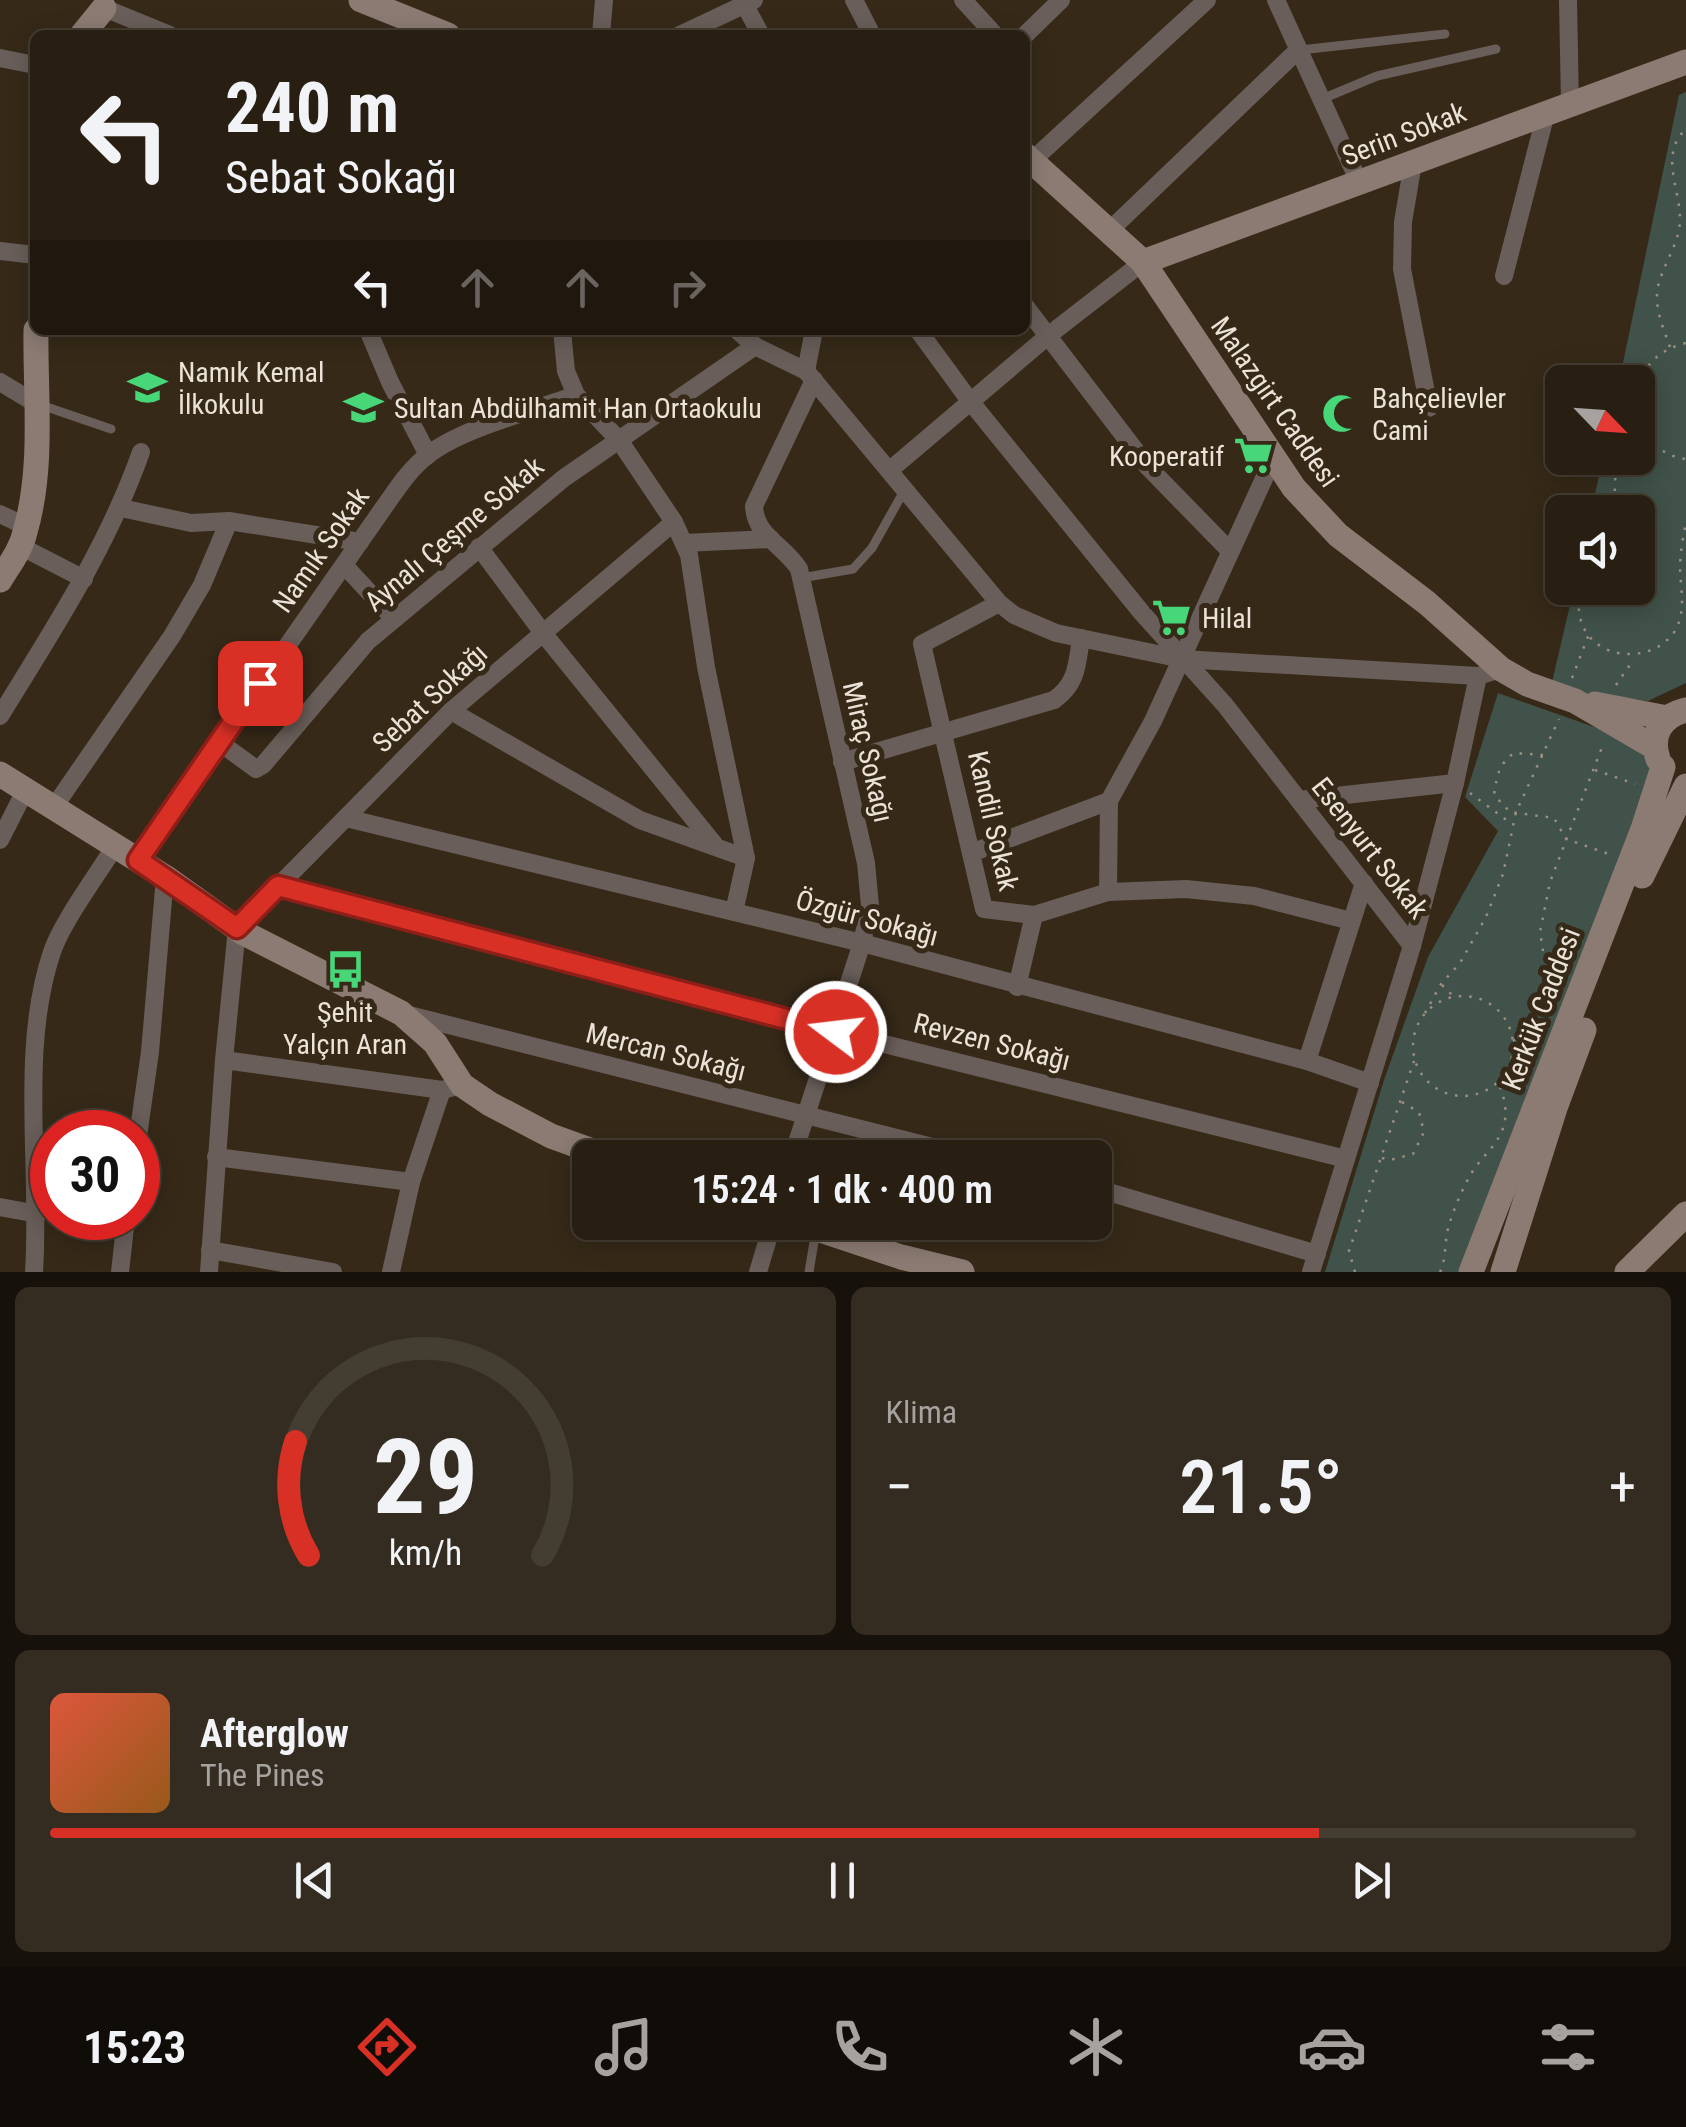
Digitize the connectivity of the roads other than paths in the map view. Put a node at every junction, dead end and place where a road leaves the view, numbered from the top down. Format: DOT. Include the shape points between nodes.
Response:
graph roads {
  1 [pos="360,0"];
  2 [pos="604,0"];
  3 [pos="854,0"];
  4 [pos="963,0"];
  5 [pos="1061,0"];
  6 [pos="1206,0"];
  7 [pos="1276,0"];
  8 [pos="1568,0"];
  9 [pos="105,2"];
  10 [pos="747,2"];
  11 [pos="85,30"];
  12 [pos="160,30"];
  13 [pos="433,30"];
  14 [pos="601,30"];
  15 [pos="690,30"];
  16 [pos="759,30"];
  17 [pos="869,30"];
  18 [pos="990,30"];
  19 [pos="1030,31"];
  20 [pos="1445,34"];
  21 [pos="1496,49"];
  22 [pos="1297,51"];
  23 [pos="0,58"];
  24 [pos="1686,62"];
  25 [pos="30,64"];
  26 [pos="1320,100"];
  27 [pos="1558,109"];
  28 [pos="1030,160"];
  29 [pos="1413,163"];
  30 [pos="1030,164"];
  31 [pos="1360,184"];
  32 [pos="1108,232"];
  33 [pos="0,251"];
  34 [pos="30,254"];
  35 [pos="1143,262"];
  36 [pos="1504,276"];
  37 [pos="1030,312"];
  38 [pos="36,335"];
  39 [pos="370,335"];
  40 [pos="562,335"];
  41 [pos="814,335"];
  42 [pos="922,335"];
  43 [pos="1048,335"];
  44 [pos="756,338"];
  45 [pos="810,376"];
  46 [pos="0,382"];
  47 [pos="576,395"];
  48 [pos="970,401"];
  49 [pos="35,404"];
  50 [pos="1429,408"];
  51 [pos="111,429"];
  52 [pos="620,440"];
  53 [pos="141,452"];
  54 [pos="428,454"];
  55 [pos="1274,458"];
  56 [pos="890,470"];
  57 [pos="906,489"];
  58 [pos="121,508"];
  59 [pos="0,514"];
  60 [pos="229,521"];
  61 [pos="674,522"];
  62 [pos="23,536"];
  63 [pos="772,540"];
  64 [pos="360,542"];
  65 [pos="684,543"];
  66 [pos="479,547"];
  67 [pos="1230,551"];
  68 [pos="344,566"];
  69 [pos="801,578"];
  70 [pos="84,579"];
  71 [pos="0,580"];
  72 [pos="1000,603"];
  73 [pos="394,619"];
  74 [pos="542,633"];
  75 [pos="1081,638"];
  76 [pos="1182,659"];
  77 [pos="1489,672"];
  78 [pos="1569,700"];
  79 [pos="1679,710"];
  80 [pos="451,711"];
  81 [pos="0,716"];
  82 [pos="944,733"];
  83 [pos="219,742"];
  84 [pos="842,762"];
  85 [pos="1668,764"];
  86 [pos="0,774"];
  87 [pos="1454,783"];
  88 [pos="1686,786"];
  89 [pos="26,789"];
  90 [pos="1298,800"];
  91 [pos="1108,801"];
  92 [pos="54,807"];
  93 [pos="346,818"];
  94 [pos="0,840"];
  95 [pos="714,844"];
  96 [pos="115,846"];
  97 [pos="971,854"];
  98 [pos="746,858"];
  99 [pos="138,860"];
  100 [pos="165,877"];
  101 [pos="1364,882"];
  102 [pos="278,886"];
  103 [pos="1108,892"];
  104 [pos="734,912"];
  105 [pos="1034,915"];
  106 [pos="1351,921"];
  107 [pos="237,928"];
  108 [pos="862,944"];
  109 [pos="1412,946"];
  110 [pos="1018,987"];
  111 [pos="401,1013"];
  112 [pos="836,1032"];
  113 [pos="224,1060"];
  114 [pos="1307,1061"];
  115 [pos="1370,1083"];
  116 [pos="452,1087"];
  117 [pos="36,1110"];
  118 [pos="142,1110"];
  119 [pos="805,1116"];
  120 [pos="798,1140"];
  121 [pos="903,1140"];
  122 [pos="572,1142"];
  123 [pos="216,1157"];
  124 [pos="1346,1159"];
  125 [pos="410,1182"];
  126 [pos="1112,1194"];
  127 [pos="0,1206"];
  128 [pos="30,1212"];
  129 [pos="1686,1214"];
  130 [pos="36,1240"];
  131 [pos="124,1240"];
  132 [pos="767,1240"];
  133 [pos="807,1240"];
  134 [pos="850,1240"];
  135 [pos="210,1250"];
  136 [pos="1314,1263"];
  137 [pos="1631,1271"];
  138 [pos="34,1272"];
  139 [pos="120,1272"];
  140 [pos="209,1272"];
  141 [pos="333,1272"];
  142 [pos="391,1272"];
  143 [pos="758,1272"];
  144 [pos="809,1272"];
  145 [pos="962,1272"];
  146 [pos="1471,1272"];
  147 [pos="1503,1272"];
  1 -- 13 [label="street"];
  2 -- 14 [label="street"];
  3 -- 17 [label="street"];
  4 -- 18 [label="street"];
  5 -- 19 [label="street"];
  6 -- 28 [label="street"];
  7 -- 22 [label="street"];
  8 -- 27 [label="street"];
  9 -- 11 [label="street"];
  9 -- 12 [label="street"];
  10 -- 15 [label="street"];
  10 -- 16 [label="street"];
  20 -- 22 [label="lane"];
  21 -- 26 [label="lane" via="1377,76"];
  22 -- 26 [label="street"];
  22 -- 32 [label="street"];
  23 -- 25 [label="street"];
  24 -- 27 [label="street, Serin Sokak"];
  26 -- 31 [label="street"];
  27 -- 29 [label="street, Serin Sokak"];
  27 -- 36 [label="street"];
  29 -- 31 [label="street, Serin Sokak"];
  29 -- 50 [label="street" via="1402,269"];
  30 -- 32 [label="street, Malazgirt Caddesi"];
  31 -- 35 [label="street, Serin Sokak"];
  32 -- 35 [label="street, Malazgirt Caddesi"];
  33 -- 34 [label="street"];
  35 -- 43 [label="street"];
  35 -- 55 [label="street, Malazgirt Caddesi"];
  37 -- 43 [label="street"];
  38 -- 49 [label="street"];
  39 -- 54 [label="street"];
  40 -- 47 [label="street"];
  41 -- 45 [label="street, Miraç Sokağı"];
  42 -- 48 [label="street, Esenyurt Sokak"];
  43 -- 48 [label="street"];
  43 -- 67 [label="street" via="1165,488"];
  44 -- 45 [label="street"];
  44 -- 52 [label="street, Aynalı Çeşme Sokak"];
  45 -- 56 [label="street"];
  45 -- 63 [label="street, Miraç Sokağı" via="754,506 756,526"];
  46 -- 49 [label="street"];
  47 -- 52 [label="street"];
  47 -- 54 [label="street, Namık Sokak"];
  48 -- 56 [label="street"];
  48 -- 76 [label="street, Esenyurt Sokak"];
  49 -- 51 [label="lane"];
  49 -- 62 [label="street" via="36,471"];
  52 -- 61 [label="street"];
  52 -- 66 [label="street, Aynalı Çeşme Sokak"];
  53 -- 58 [label="street"];
  54 -- 64 [label="street, Namık Sokak"];
  55 -- 67 [label="street"];
  55 -- 77 [label="street, Malazgirt Caddesi" via="1338,536 1437,611"];
  56 -- 57 [label="street"];
  57 -- 69 [label="lane" via="853,569"];
  57 -- 72 [label="street"];
  58 -- 60 [label="street" via="191,523"];
  58 -- 70 [label="street"];
  59 -- 62 [label="street"];
  60 -- 64 [label="street"];
  60 -- 92 [label="street" via="172,636"];
  61 -- 65 [label="street"];
  61 -- 74 [label="street, Sebat Sokağı"];
  62 -- 70 [label="street"];
  62 -- 71 [label="street"];
  63 -- 65 [label="street"];
  63 -- 69 [label="street, Miraç Sokağı" via="793,559"];
  64 -- 68 [label="street, Namık Sokak"];
  65 -- 98 [label="street"];
  66 -- 73 [label="street, Aynalı Çeşme Sokak"];
  66 -- 74 [label="street"];
  67 -- 76 [label="street"];
  68 -- 73 [label="street"];
  68 -- 83 [label="street, Namık Sokak"];
  69 -- 84 [label="street, Miraç Sokağı"];
  70 -- 81 [label="street"];
  72 -- 75 [label="street" via="1035,626"];
  72 -- 82 [label="street, Kandil Sokak" via="922,644"];
  73 -- 83 [label="street, Aynalı Çeşme Sokak" via="256,770"];
  74 -- 80 [label="street, Sebat Sokağı"];
  74 -- 95 [label="street"];
  75 -- 76 [label="street"];
  75 -- 82 [label="street" via="1067,691"];
  76 -- 77 [label="street"];
  76 -- 90 [label="street, Esenyurt Sokak"];
  76 -- 91 [label="street"];
  77 -- 78 [label="street, Malazgirt Caddesi"];
  77 -- 87 [label="street"];
  78 -- 79 [label="street"];
  78 -- 85 [label="street, Malazgirt Caddesi" via="1613,709"];
  79 -- 85 [label="street, Kerkük Caddesi" via="1660,726"];
  80 -- 93 [label="street, Sebat Sokağı"];
  80 -- 95 [label="street" via="640,820"];
  82 -- 84 [label="street"];
  82 -- 97 [label="street, Kandil Sokak"];
  83 -- 99 [label="street, Namık Sokak"];
  84 -- 108 [label="street, Miraç Sokağı" via="869,885"];
  85 -- 146 [label="street, Kerkük Caddesi"];
  86 -- 89 [label="street"];
  87 -- 90 [label="street"];
  87 -- 109 [label="street"];
  88 -- 147 [label="street, Kerkük Caddesi" via="1622,928"];
  89 -- 92 [label="street"];
  89 -- 94 [label="street"];
  90 -- 101 [label="street, Esenyurt Sokak"];
  91 -- 97 [label="street"];
  91 -- 103 [label="street"];
  92 -- 96 [label="street"];
  93 -- 102 [label="street, Sebat Sokağı"];
  93 -- 104 [label="street, Özgür Sokağı"];
  95 -- 98 [label="street"];
  96 -- 99 [label="street"];
  96 -- 117 [label="street" via="53,949 34,1035"];
  97 -- 105 [label="street, Kandil Sokak" via="984,910"];
  98 -- 104 [label="street"];
  99 -- 100 [label="street"];
  100 -- 107 [label="street"];
  100 -- 118 [label="street"];
  101 -- 106 [label="street"];
  101 -- 109 [label="street, Esenyurt Sokak"];
  102 -- 107 [label="street, Sebat Sokağı"];
  102 -- 112 [label="street, Revzen Sokağı"];
  103 -- 105 [label="street, Kandil Sokak"];
  103 -- 106 [label="street, Kandil Sokak" via="1224,892"];
  104 -- 108 [label="street, Özgür Sokağı"];
  105 -- 110 [label="street"];
  106 -- 114 [label="street"];
  107 -- 111 [label="street"];
  107 -- 113 [label="street"];
  108 -- 110 [label="street, Özgür Sokağı"];
  108 -- 112 [label="street, Miraç Sokağı"];
  109 -- 115 [label="street, Esenyurt Sokak"];
  110 -- 114 [label="street, Özgür Sokağı"];
  111 -- 116 [label="street" via="434,1043"];
  111 -- 119 [label="street, Mercan Sokağı"];
  112 -- 119 [label="street, Miraç Sokağı"];
  112 -- 124 [label="street, Revzen Sokağı"];
  113 -- 116 [label="street"];
  113 -- 123 [label="street"];
  114 -- 115 [label="street, Özgür Sokağı"];
  115 -- 124 [label="street, Esenyurt Sokak"];
  116 -- 122 [label="street"];
  116 -- 125 [label="street"];
  119 -- 120 [label="street, Miraç Sokağı"];
  119 -- 121 [label="street, Mercan Sokağı"];
  123 -- 125 [label="street"];
  123 -- 135 [label="street"];
  124 -- 136 [label="street, Esenyurt Sokak"];
  125 -- 142 [label="street"];
  126 -- 136 [label="street"];
  127 -- 128 [label="street"];
  129 -- 137 [label="street"];
  130 -- 138 [label="street"];
  131 -- 139 [label="street"];
  132 -- 143 [label="street"];
  133 -- 144 [label="lane"];
  134 -- 145 [label="street"];
  135 -- 140 [label="street"];
  135 -- 141 [label="street"];
}
